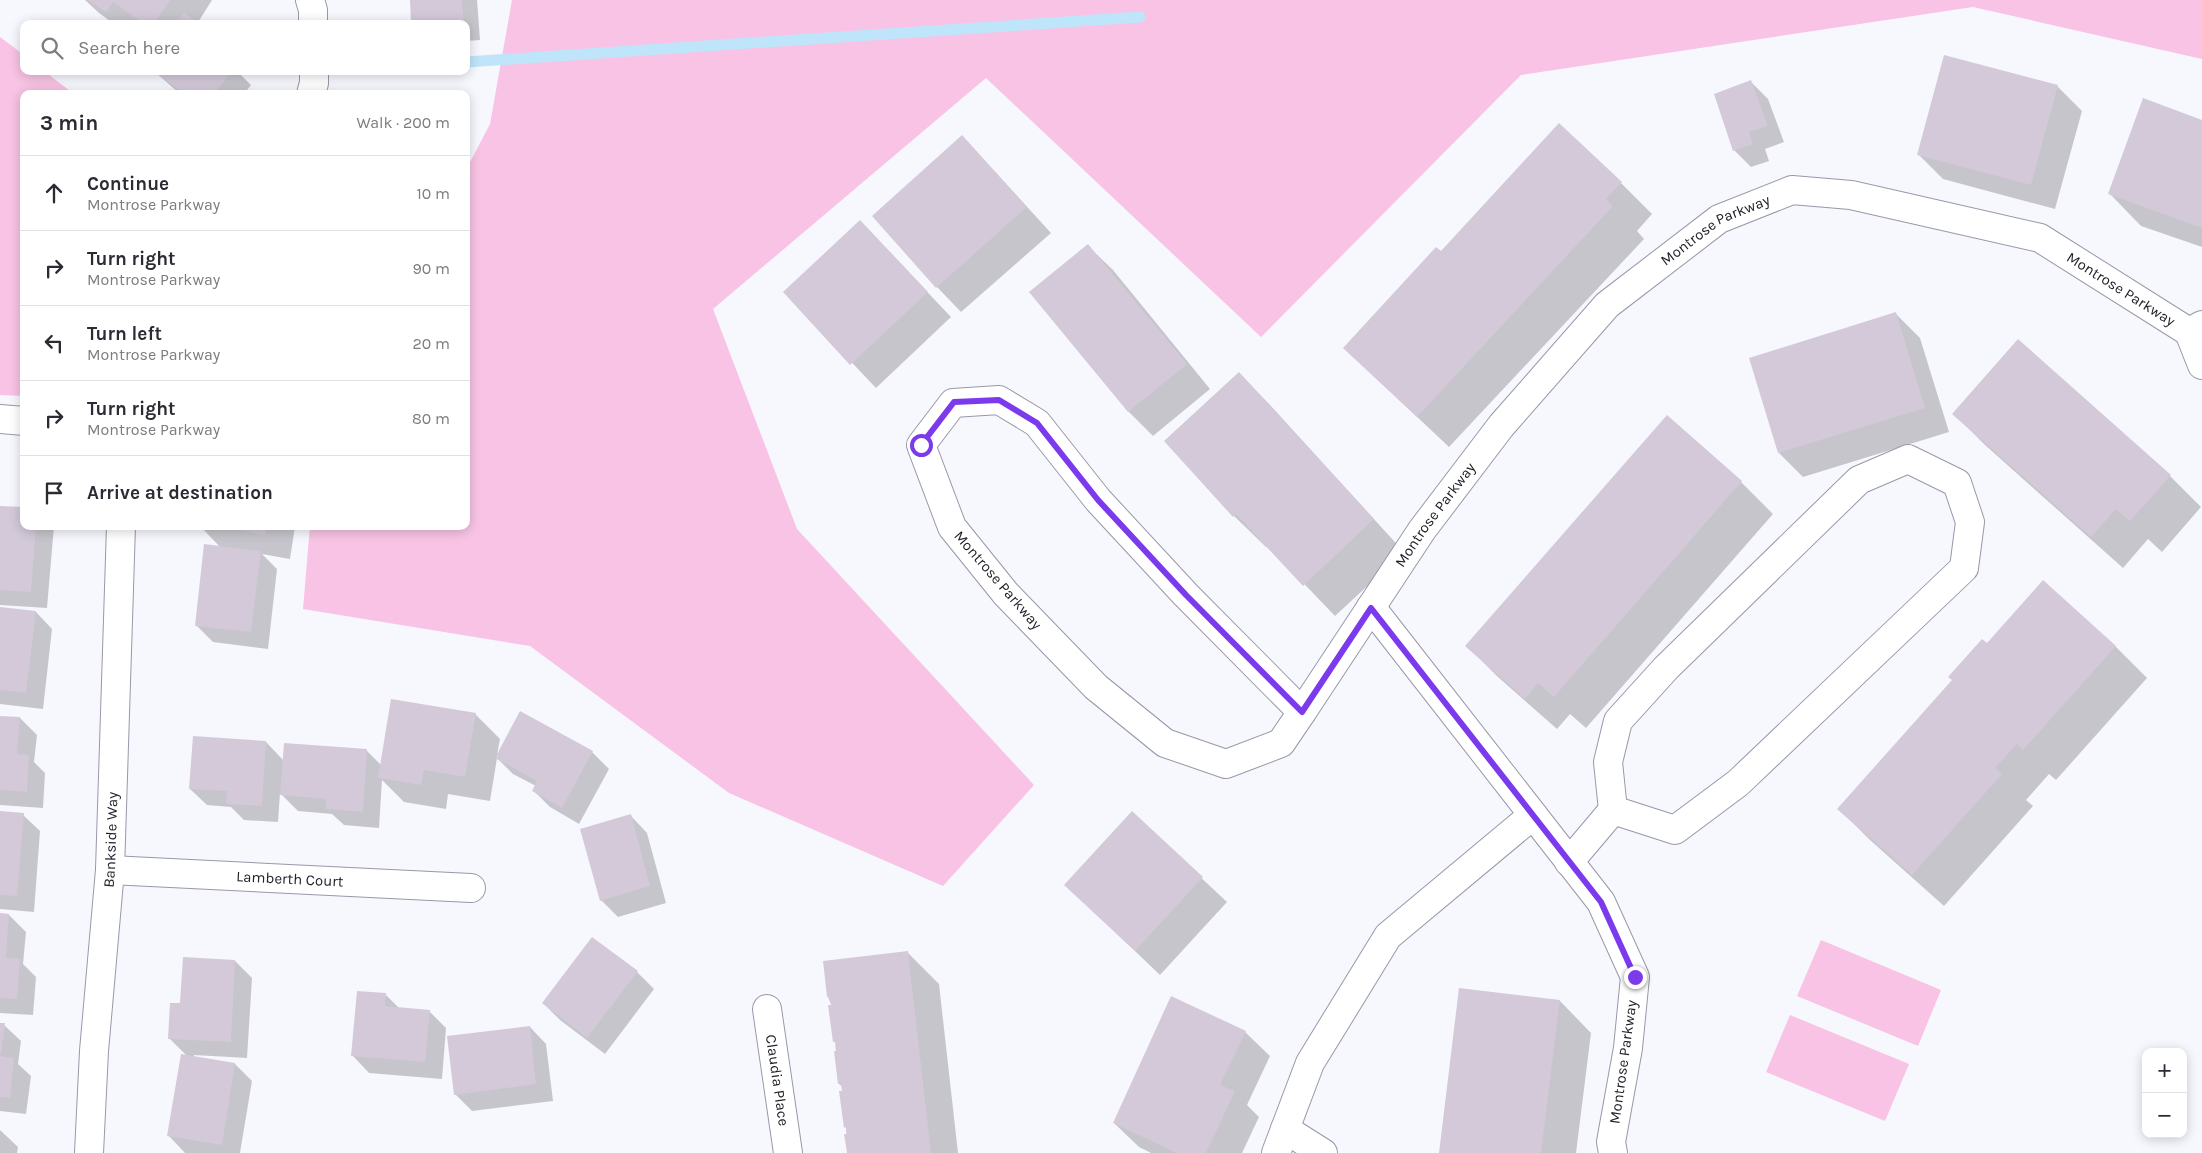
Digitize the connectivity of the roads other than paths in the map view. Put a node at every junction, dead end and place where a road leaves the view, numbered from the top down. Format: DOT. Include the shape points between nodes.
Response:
graph roads {
  1 [pos="310,0"];
  2 [pos="313,20"];
  3 [pos="314,75"];
  4 [pos="312,90"];
  5 [pos="2195,329"];
  6 [pos="2202,365"];
  7 [pos="0,419"];
  8 [pos="20,421"];
  9 [pos="121,530"];
  10 [pos="1371,608"];
  11 [pos="1302,712"];
  12 [pos="1613,810"];
  13 [pos="1533,815"];
  14 [pos="1569,862"];
  15 [pos="110,870"];
  16 [pos="471,888"];
  17 [pos="767,1009"];
  18 [pos="1280,1141"];
  19 [pos="89,1153"];
  20 [pos="788,1153"];
  21 [pos="1323,1153"];
  22 [pos="1613,1153"];
  1 -- 2 [label="street"];
  3 -- 4 [label="street"];
  5 -- 6 [label="street, Montrose Parkway"];
  5 -- 10 [label="street, Montrose Parkway" via="2040,238 1852,194 1792,190 1719,219 1607,305 1501,426 1422,530"];
  7 -- 8 [label="street"];
  9 -- 15 [label="street, Bankside Way"];
  10 -- 11 [label="street, Montrose Parkway"];
  10 -- 13 [label="street, Montrose Parkway"];
  11 -- 11 [label="street, Montrose Parkway" via="1098,500 1037,423 999,400 954,402 921,445 952,527 1006,594 1096,687 1165,743 1226,764 1281,744"];
  12 -- 12 [label="street" via="1608,762 1618,721 1666,668 1859,480 1908,459 1957,483 1970,522 1964,568 1738,783 1675,830"];
  12 -- 14 [label="street"];
  13 -- 14 [label="street, Montrose Parkway"];
  13 -- 18 [label="street" via="1388,936 1310,1063"];
  14 -- 22 [label="street, Montrose Parkway" via="1601,902 1635,977 1628,1048 1611,1142"];
  15 -- 16 [label="street, Lamberth Court"];
  15 -- 19 [label="street, Bankside Way" via="94,1051"];
  17 -- 20 [label="street, Claudia Place"];
  18 -- 21 [label="street"];
}
